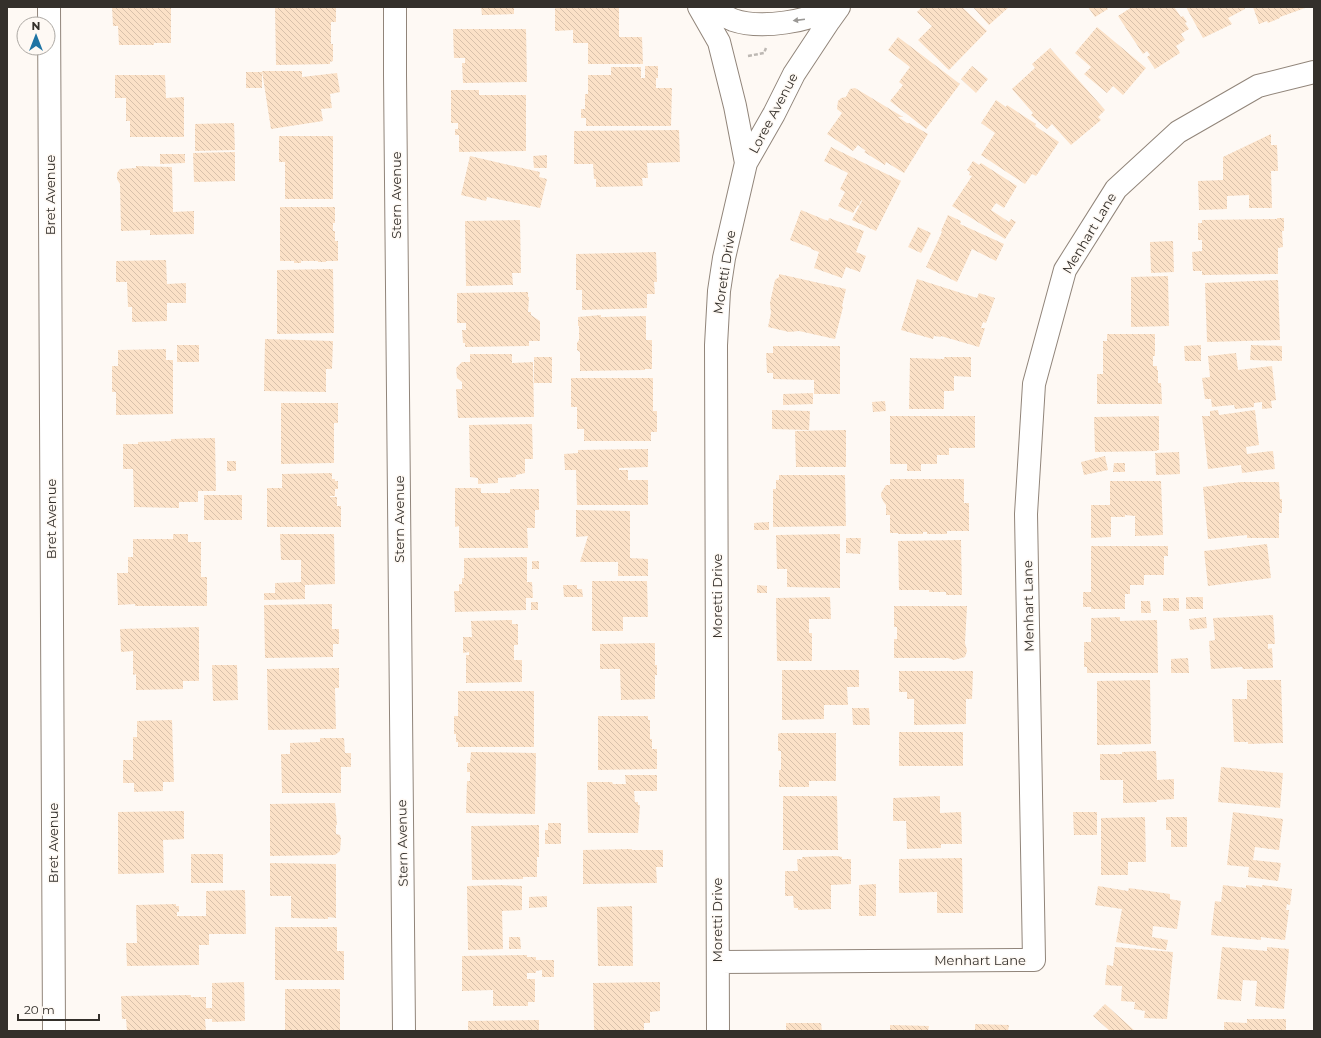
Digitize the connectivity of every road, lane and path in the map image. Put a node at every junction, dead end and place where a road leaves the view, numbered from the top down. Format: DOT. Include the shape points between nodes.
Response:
graph roads {
  1 [pos="49,7"];
  2 [pos="395,7"];
  3 [pos="699,7"];
  4 [pos="707,7"];
  5 [pos="836,7"];
  6 [pos="840,7"];
  7 [pos="1314,72"];
  8 [pos="746,163"];
  9 [pos="718,962"];
  10 [pos="54,1031"];
  11 [pos="404,1031"];
  12 [pos="718,1031"];
  1 -- 10 [label="street, Bret Avenue"];
  2 -- 11 [label="street, Stern Avenue"];
  3 -- 8 [label="street, Loree Avenue" via="719,42"];
  5 -- 4 [label="street, one-way" via="806,19 764,24 733,20"];
  6 -- 8 [label="street, Loree Avenue" via="794,74"];
  7 -- 9 [label="street, Menhart Lane" via="1258,86 1178,132 1116,188 1065,270 1034,384 1026,514 1034,960"];
  8 -- 9 [label="street, Moretti Drive" via="724,258 716,345"];
  9 -- 12 [label="street, Moretti Drive"];
}
